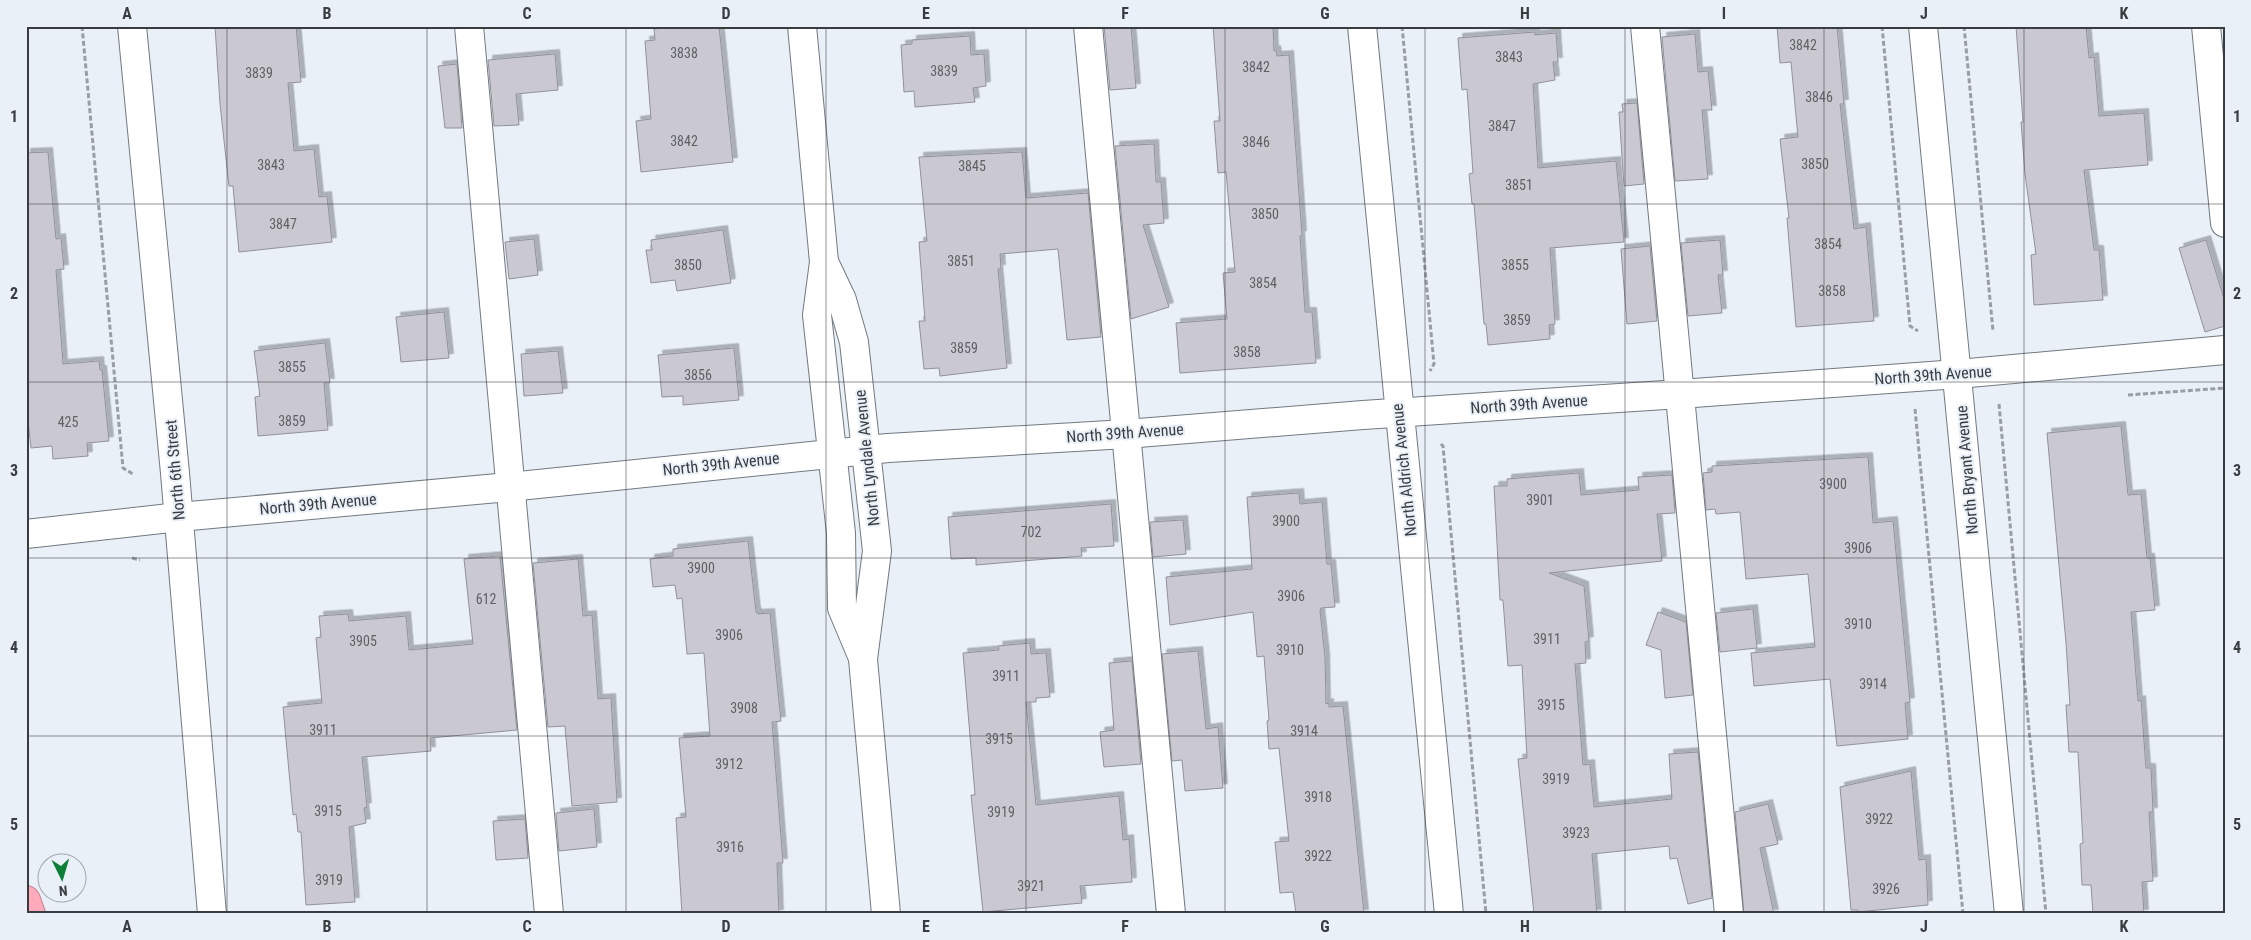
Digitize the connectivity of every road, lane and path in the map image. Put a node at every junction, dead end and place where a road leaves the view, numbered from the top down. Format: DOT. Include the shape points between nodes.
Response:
graph roads {
  1 [pos="82,26"];
  2 [pos="132,26"];
  3 [pos="469,26"];
  4 [pos="802,26"];
  5 [pos="1088,26"];
  6 [pos="1362,26"];
  7 [pos="1402,26"];
  8 [pos="1644,26"];
  9 [pos="1882,26"];
  10 [pos="1923,26"];
  11 [pos="1964,26"];
  12 [pos="2206,26"];
  13 [pos="2225,223"];
  14 [pos="824,262"];
  15 [pos="1918,330"];
  16 [pos="1993,331"];
  17 [pos="2225,350"];
  18 [pos="1428,373"];
  19 [pos="1958,374"];
  20 [pos="1680,394"];
  21 [pos="1998,396"];
  22 [pos="1914,403"];
  23 [pos="1399,413"];
  24 [pos="1126,434"];
  25 [pos="1435,439"];
  26 [pos="865,451"];
  27 [pos="832,453"];
  28 [pos="133,474"];
  29 [pos="509,487"];
  30 [pos="179,517"];
  31 [pos="27,534"];
  32 [pos="863,659"];
  33 [pos="26,900"];
  34 [pos="31,914"];
  35 [pos="212,914"];
  36 [pos="549,914"];
  37 [pos="886,914"];
  38 [pos="1171,914"];
  39 [pos="1448,914"];
  40 [pos="1486,914"];
  41 [pos="1729,914"];
  42 [pos="1962,914"];
  43 [pos="2009,914"];
  44 [pos="2046,914"];
  1 -- 28 [label="path" via="123,468"];
  2 -- 30 [label="street, North 6th Street"];
  3 -- 29 [label="street"];
  4 -- 14 [label="street, North Lyndale Avenue"];
  5 -- 24 [label="street"];
  6 -- 23 [label="street, North Aldrich Avenue"];
  7 -- 18 [label="path" via="1434,364"];
  8 -- 20 [label="street"];
  9 -- 15 [label="path" via="1910,326"];
  10 -- 19 [label="street, North Bryant Avenue"];
  11 -- 16 [label="path"];
  12 -- 13 [label="street"];
  14 -- 26 [label="street, North Lyndale Avenue" via="842,300 854,342"];
  14 -- 27 [label="street, North Lyndale Avenue" via="817,315"];
  17 -- 19 [label="street, North 39th Avenue"];
  19 -- 20 [label="street, North 39th Avenue"];
  19 -- 43 [label="street, North Bryant Avenue"];
  20 -- 23 [label="street, North 39th Avenue"];
  20 -- 41 [label="street"];
  21 -- 44 [label="path"];
  22 -- 42 [label="path"];
  23 -- 24 [label="street, North 39th Avenue"];
  23 -- 39 [label="street, North Aldrich Avenue"];
  24 -- 26 [label="street, North 39th Avenue"];
  24 -- 38 [label="street"];
  25 -- 40 [label="path" via="1443,446"];
  26 -- 27 [label="street, North 39th Avenue"];
  26 -- 32 [label="street, North Lyndale Avenue" via="877,551"];
  27 -- 29 [label="street, North 39th Avenue"];
  27 -- 32 [label="street, North Lyndale Avenue" via="841,533 842,608"];
  29 -- 30 [label="street, North 39th Avenue"];
  29 -- 36 [label="street"];
  30 -- 31 [label="street, North 39th Avenue"];
  30 -- 35 [label="street, North 6th Street"];
  32 -- 37 [label="street, North Lyndale Avenue"];
  33 -- 34 [label="highway"];
}
